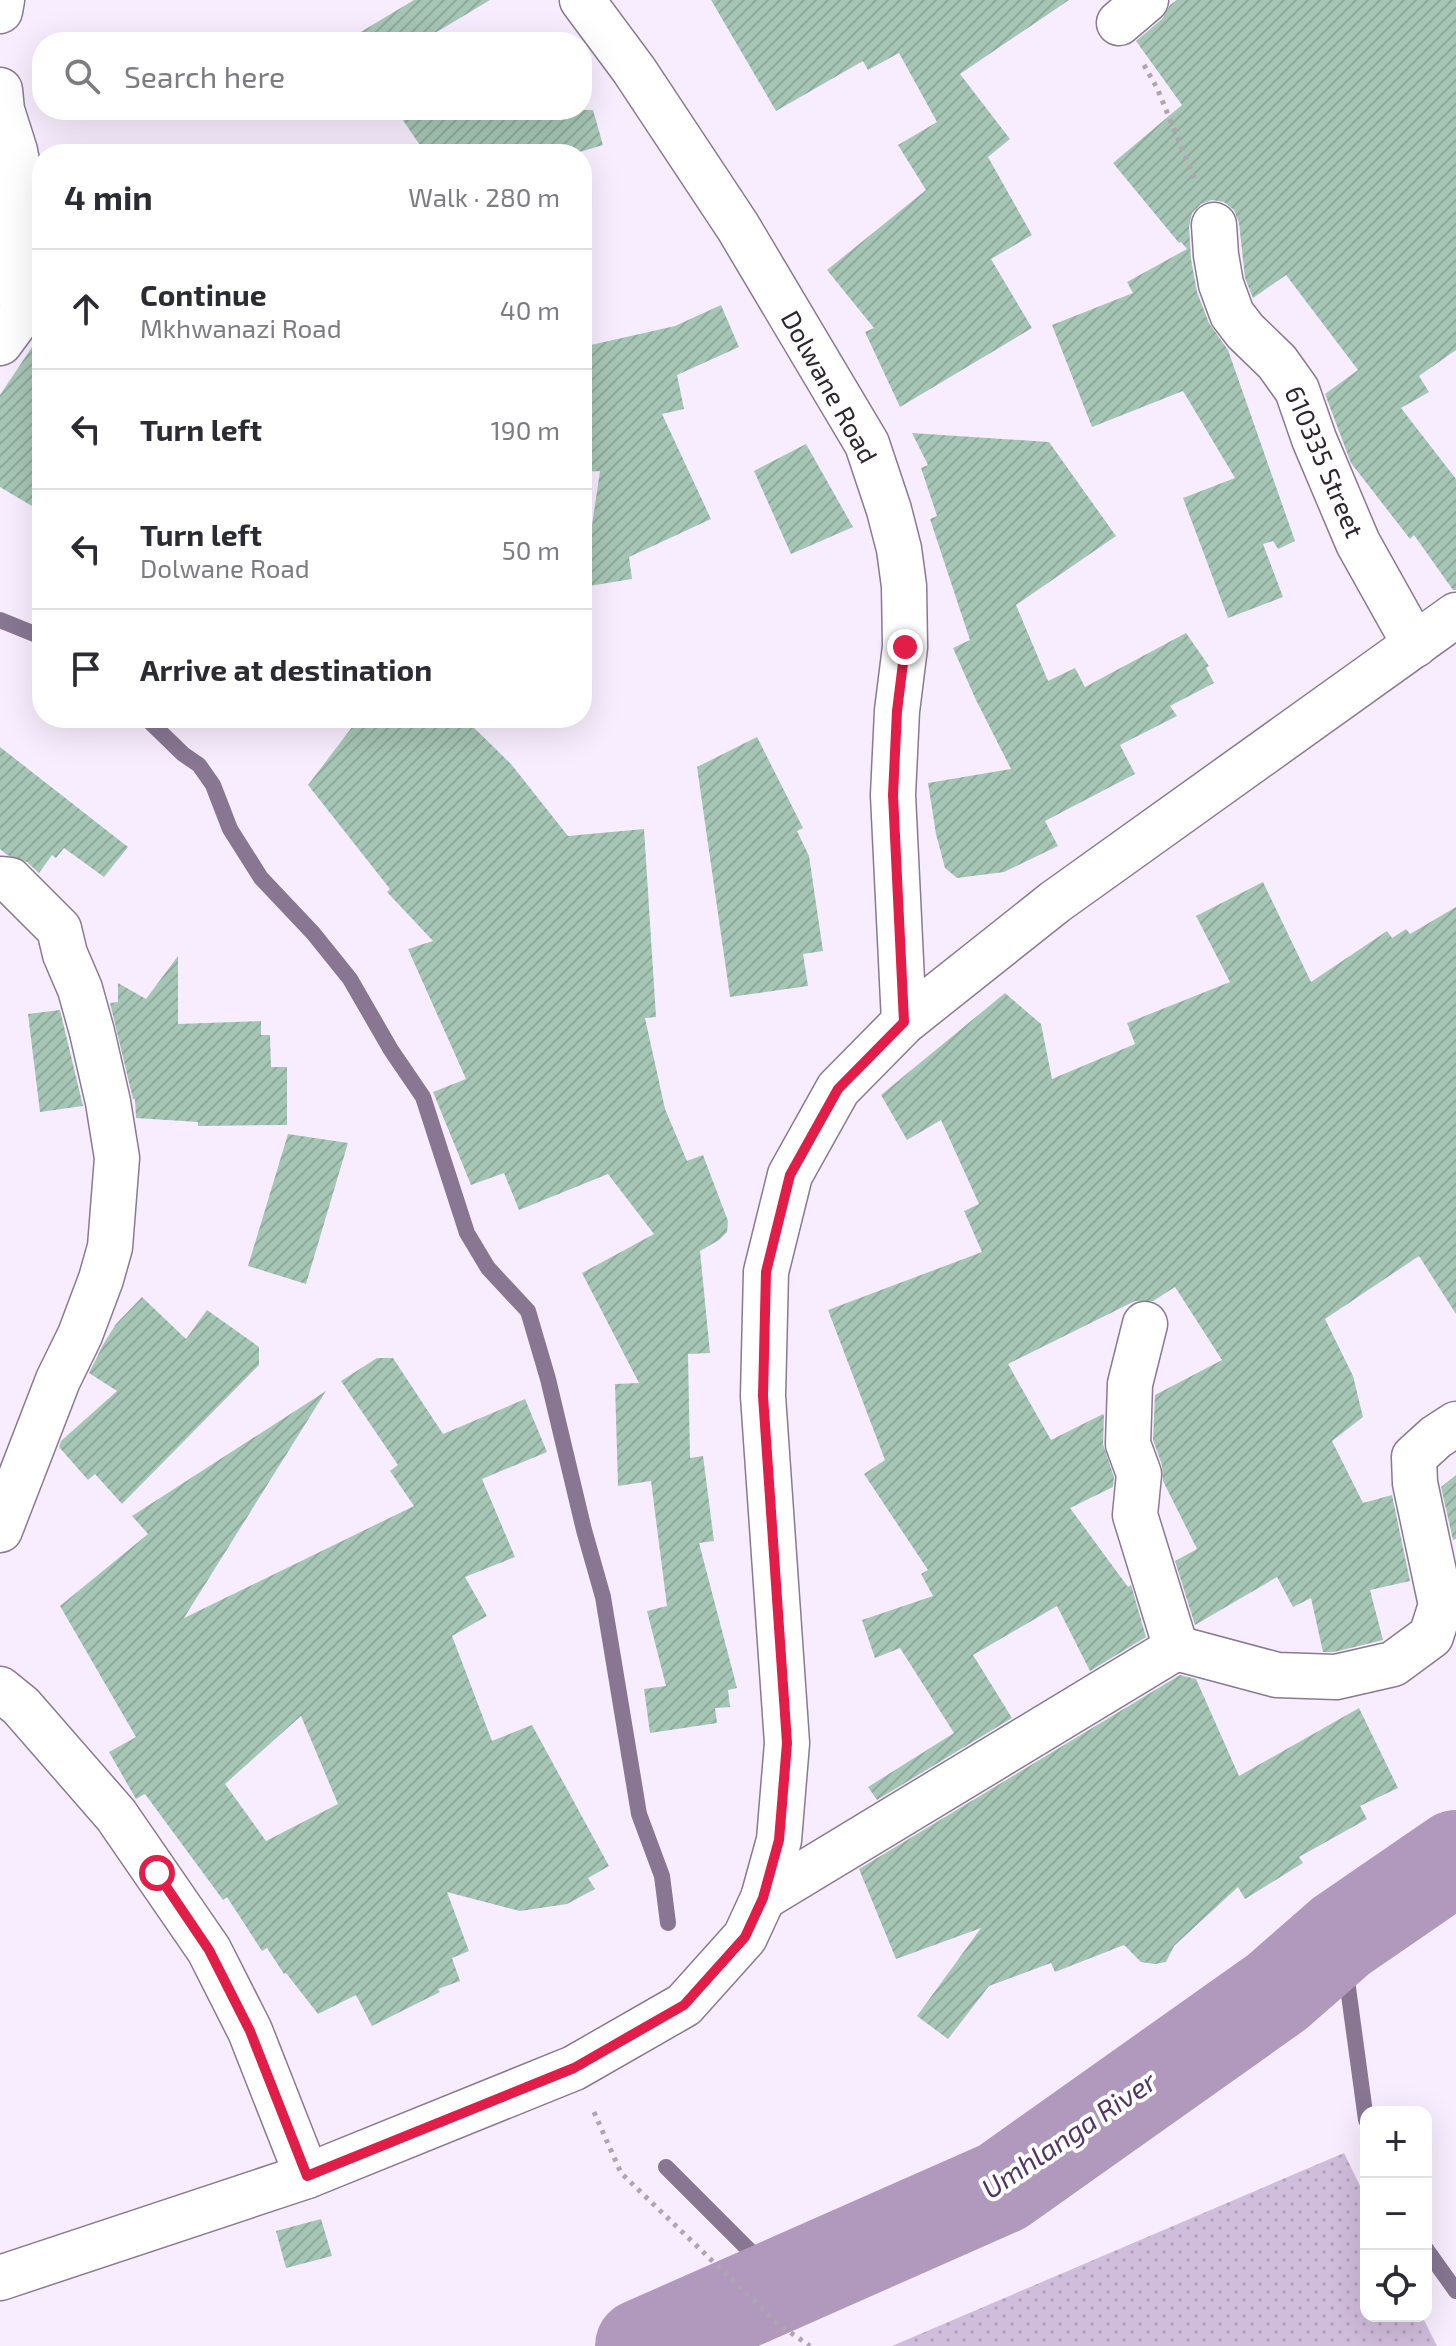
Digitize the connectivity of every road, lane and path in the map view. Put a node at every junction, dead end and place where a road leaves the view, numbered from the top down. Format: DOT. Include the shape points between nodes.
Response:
graph roads {
  1 [pos="2,0"];
  2 [pos="582,0"];
  3 [pos="0,11"];
  4 [pos="1133,12"];
  5 [pos="0,90"];
  6 [pos="1214,225"];
  7 [pos="0,343"];
  8 [pos="1456,615"];
  9 [pos="1415,645"];
  10 [pos="0,879"];
  11 [pos="904,1022"];
  12 [pos="1145,1324"];
  13 [pos="1456,1424"];
  14 [pos="0,1530"];
  15 [pos="1176,1648"];
  16 [pos="0,1689"];
  17 [pos="763,1898"];
  18 [pos="574,2068"];
  19 [pos="307,2176"];
  20 [pos="0,2278"];
  21 [pos="810,2346"];
  1 -- 3 [label="street"];
  2 -- 11 [label="street, Dolwane Road" via="746,241 867,444 889,510 904,586 905,647 893,795"];
  4 -- 6 [label="path" via="1157,88"];
  5 -- 7 [label="street" via="22,186 10,268 25,309"];
  6 -- 9 [label="street, 610335 Street" via="1221,284 1232,314 1297,390 1358,543"];
  8 -- 9 [label="street"];
  9 -- 11 [label="street" via="1055,902"];
  10 -- 14 [label="street" via="10,880 59,929 92,1032 117,1158 110,1247 101,1279"];
  11 -- 17 [label="street" via="838,1089 790,1175 766,1272 763,1396 787,1743 779,1840"];
  12 -- 15 [label="street" via="1130,1384 1128,1444 1139,1474 1135,1515"];
  13 -- 15 [label="street" via="1414,1457 1441,1605 1431,1636 1393,1664 1336,1677 1277,1675"];
  15 -- 17 [label="street"];
  16 -- 19 [label="street" via="116,1815 209,1950 250,2031"];
  17 -- 18 [label="street" via="745,1937 684,2005"];
  18 -- 19 [label="street"];
  18 -- 21 [label="path" via="621,2173 778,2324"];
  19 -- 20 [label="street"];
}
